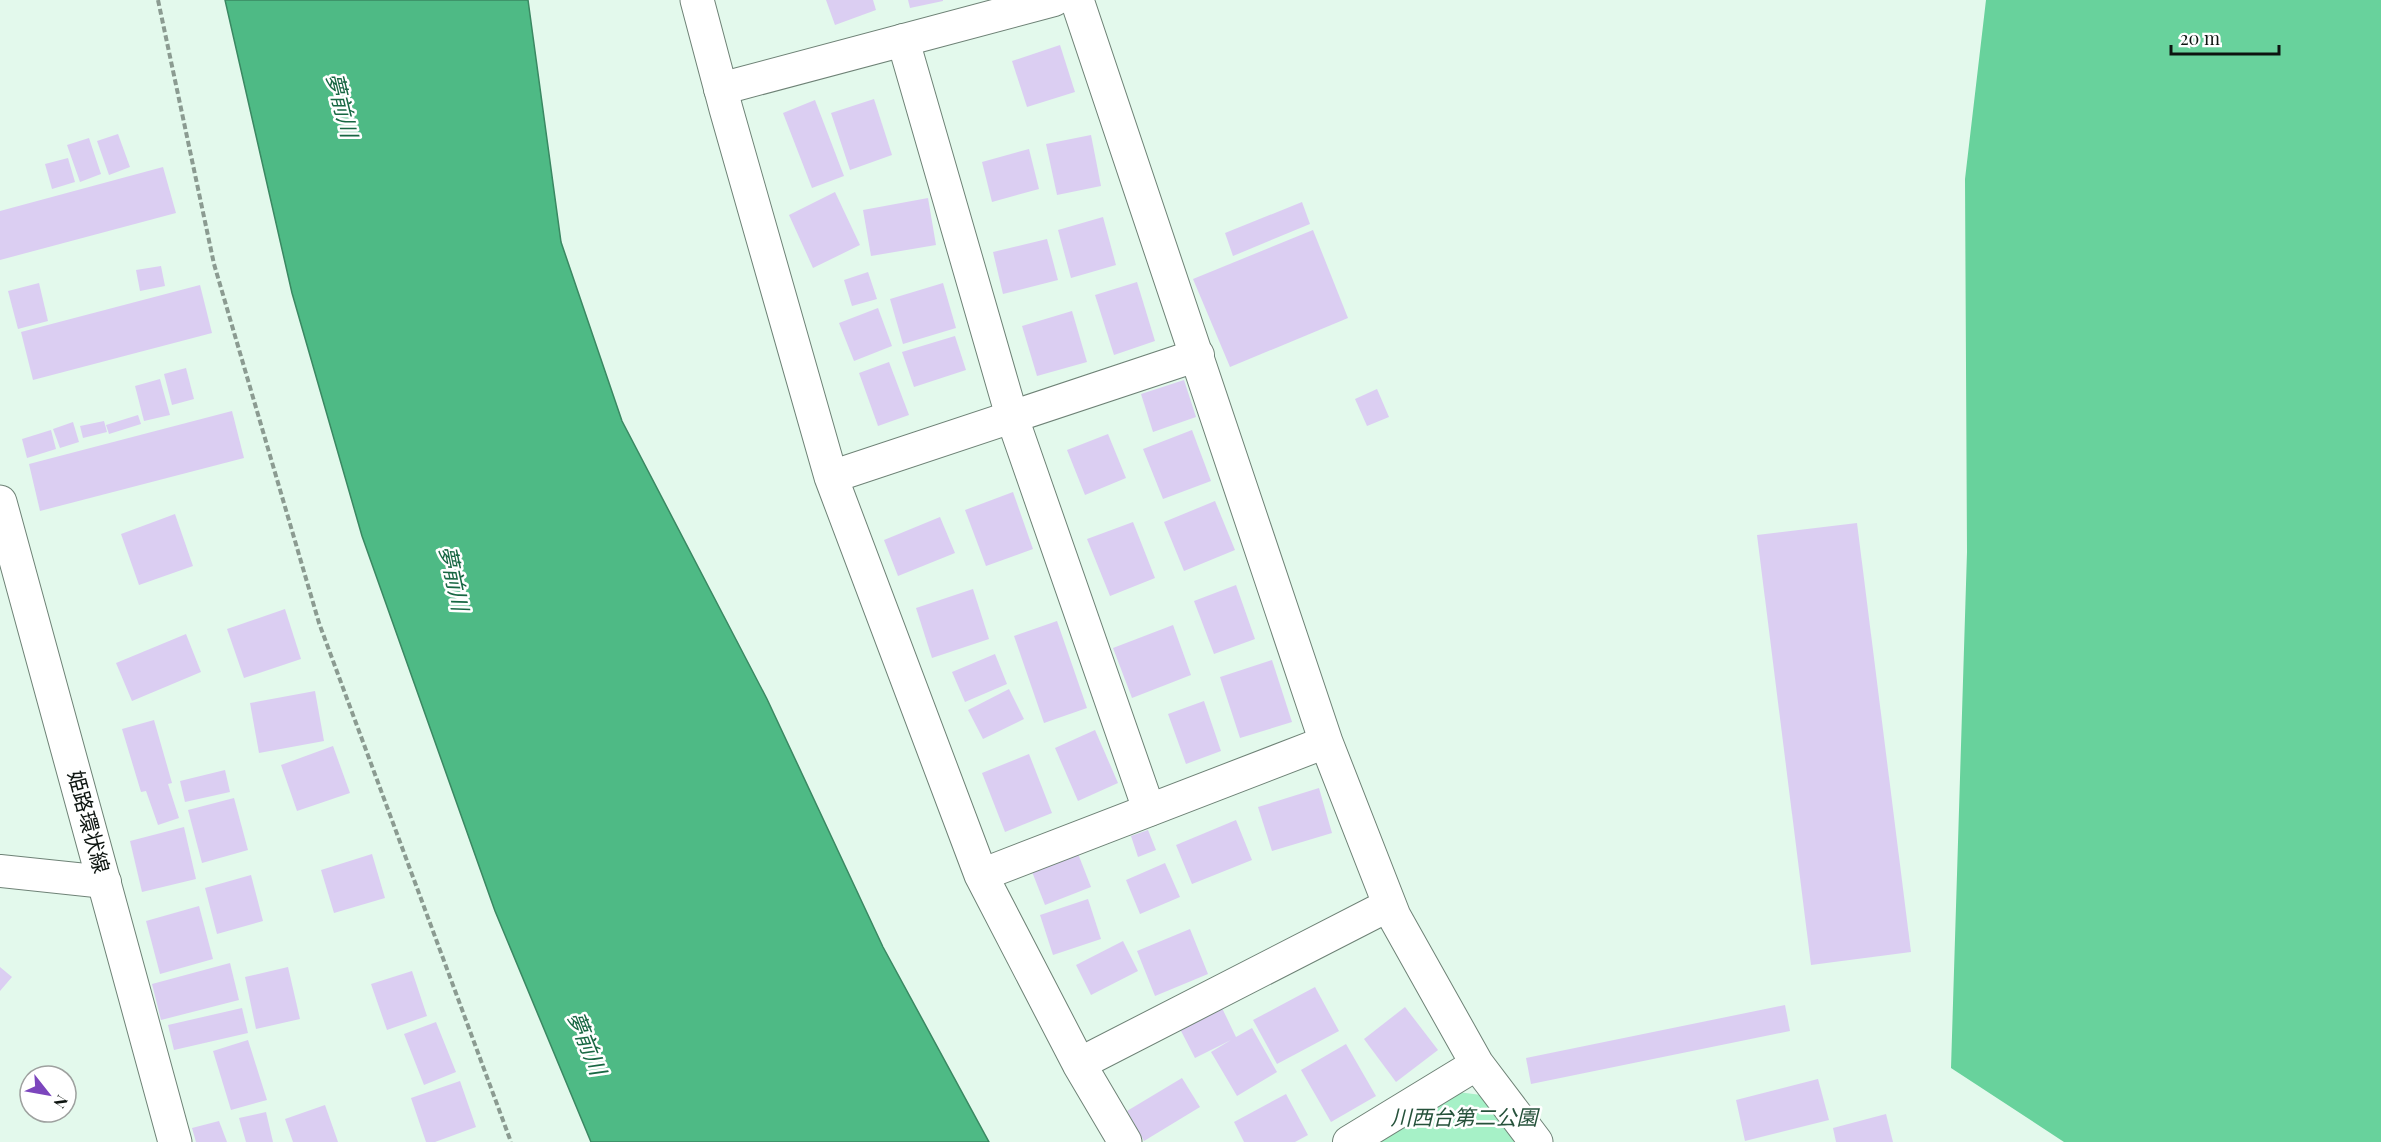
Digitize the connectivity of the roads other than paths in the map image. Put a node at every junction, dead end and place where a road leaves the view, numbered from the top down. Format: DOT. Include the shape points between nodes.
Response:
graph roads {
  1 [pos="697,0"];
  2 [pos="1054,0"];
  3 [pos="1077,0"];
  4 [pos="903,40"];
  5 [pos="720,89"];
  6 [pos="1198,355"];
  7 [pos="1012,417"];
  8 [pos="831,477"];
  9 [pos="0,502"];
  10 [pos="1326,742"];
  11 [pos="1149,810"];
  12 [pos="0,871"];
  13 [pos="981,875"];
  14 [pos="105,882"];
  15 [pos="1389,905"];
  16 [pos="1079,1064"];
  17 [pos="1477,1064"];
  18 [pos="176,1142"];
  19 [pos="1125,1142"];
  20 [pos="1349,1142"];
  21 [pos="1536,1142"];
  1 -- 5 [label="street"];
  2 -- 4 [label="street"];
  3 -- 6 [label="street"];
  4 -- 5 [label="street"];
  4 -- 7 [label="street"];
  5 -- 8 [label="street"];
  6 -- 7 [label="street"];
  6 -- 10 [label="street"];
  7 -- 8 [label="street"];
  7 -- 11 [label="street"];
  8 -- 13 [label="street"];
  9 -- 14 [label="street, 姫路環状線"];
  10 -- 11 [label="street"];
  10 -- 15 [label="street"];
  11 -- 13 [label="street"];
  12 -- 14 [label="street"];
  13 -- 16 [label="street"];
  14 -- 18 [label="street, 姫路環状線"];
  15 -- 16 [label="street"];
  15 -- 17 [label="street"];
  16 -- 19 [label="street"];
  17 -- 20 [label="street"];
  17 -- 21 [label="street"];
}
